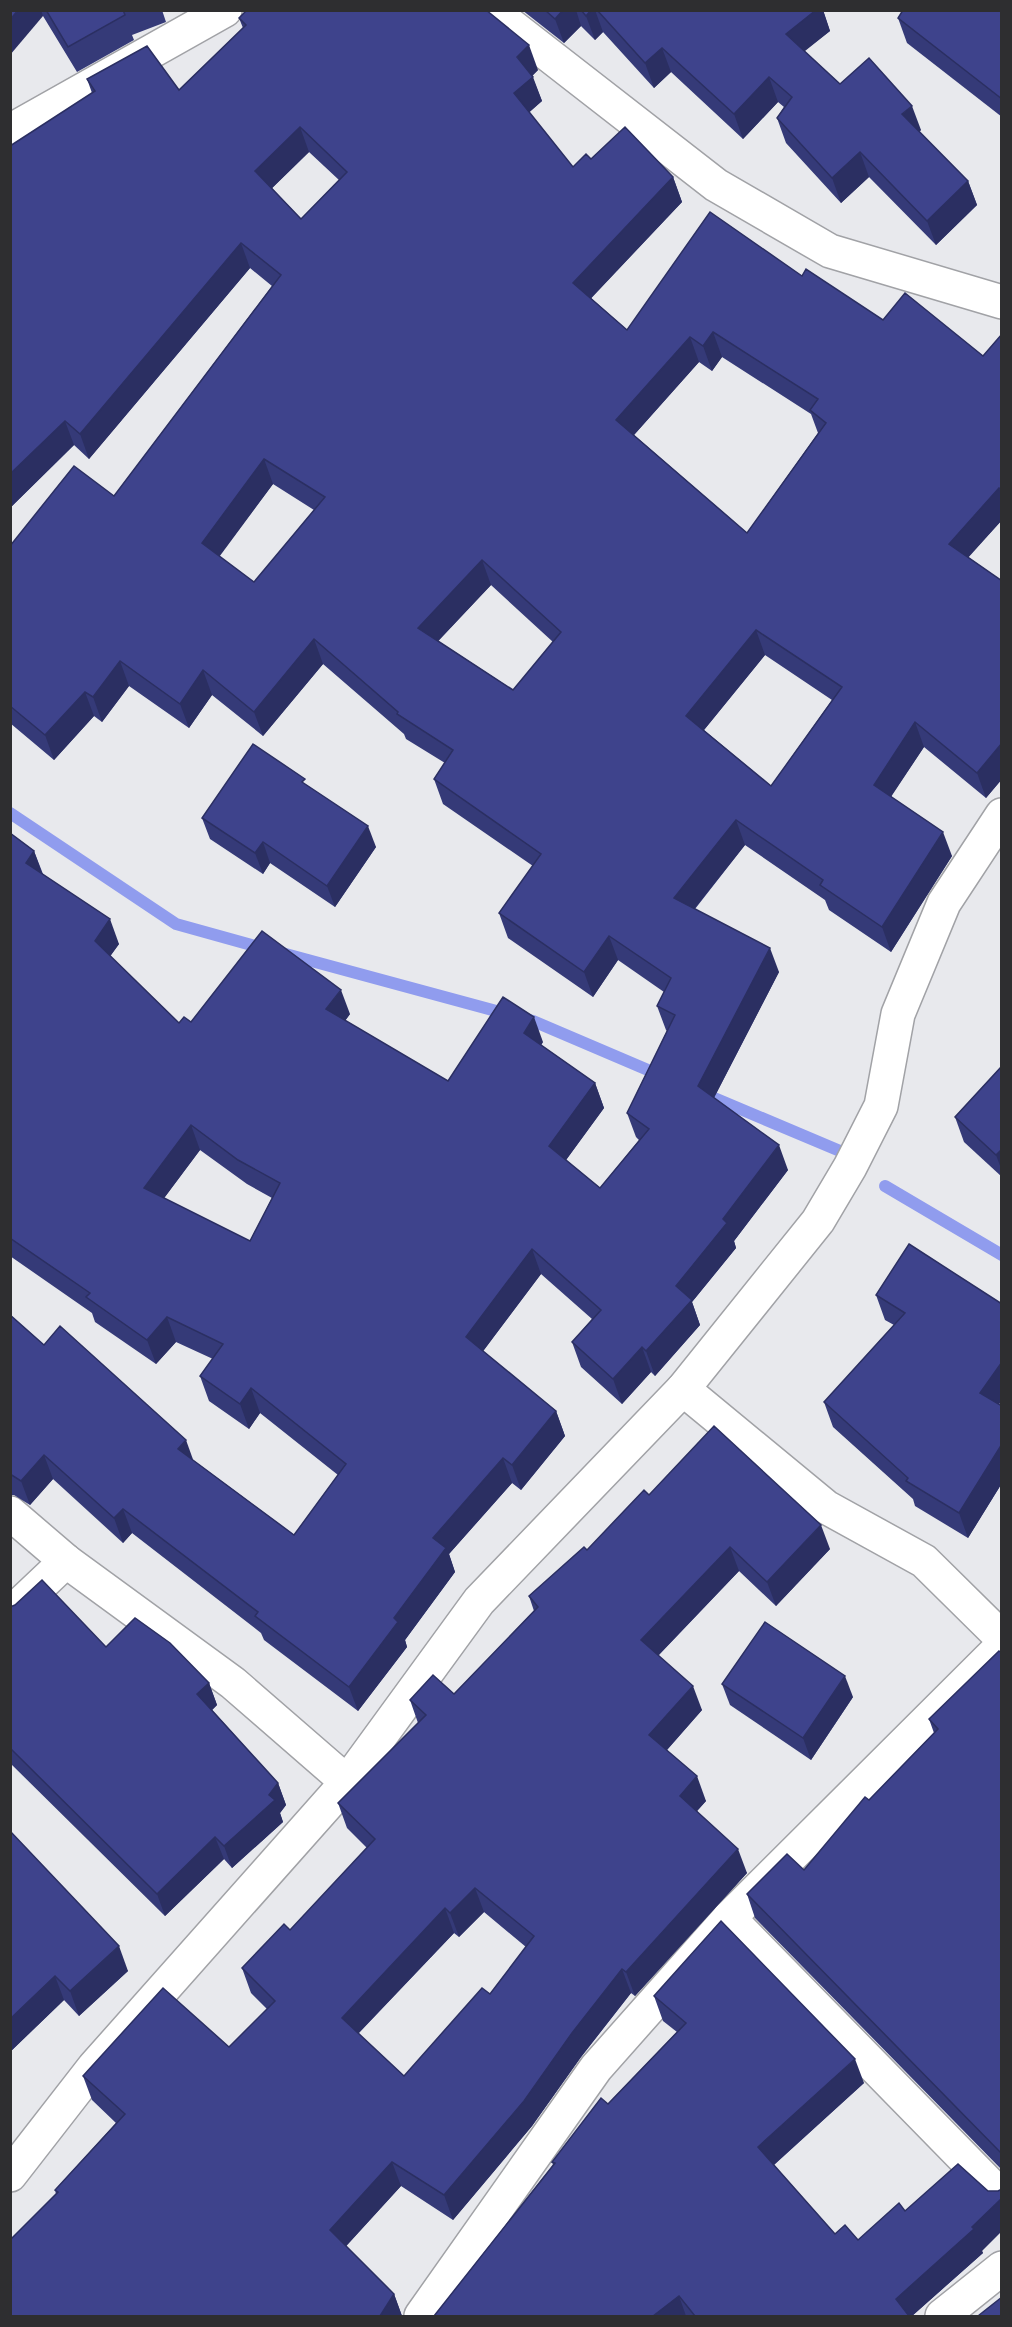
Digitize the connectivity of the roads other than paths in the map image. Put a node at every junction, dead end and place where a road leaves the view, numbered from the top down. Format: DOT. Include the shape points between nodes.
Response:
graph roads {
  1 [pos="225,10"];
  2 [pos="491,10"];
  3 [pos="10,131"];
  4 [pos="1002,302"];
  5 [pos="998,830"];
  6 [pos="683,1389"];
  7 [pos="10,1513"];
  8 [pos="66,1561"];
  9 [pos="10,1614"];
  10 [pos="1002,1638"];
  11 [pos="1002,1646"];
  12 [pos="347,1782"];
  13 [pos="729,1918"];
  14 [pos="10,2175"];
  15 [pos="1002,2197"];
  16 [pos="1002,2268"];
  17 [pos="421,2316"];
  18 [pos="942,2316"];
  1 -- 3 [label="street"];
  2 -- 4 [label="street" via="716,185 830,251"];
  5 -- 6 [label="street" via="944,903 934,925 898,1014 881,1106 850,1167 818,1221"];
  6 -- 10 [label="street" via="826,1507 924,1561"];
  6 -- 12 [label="street" via="479,1601"];
  7 -- 8 [label="street"];
  8 -- 9 [label="street"];
  8 -- 12 [label="street" via="233,1683"];
  11 -- 13 [label="street"];
  12 -- 14 [label="street" via="94,2067"];
  13 -- 15 [label="street"];
  13 -- 17 [label="street" via="596,2068"];
  16 -- 18 [label="street"];
}
